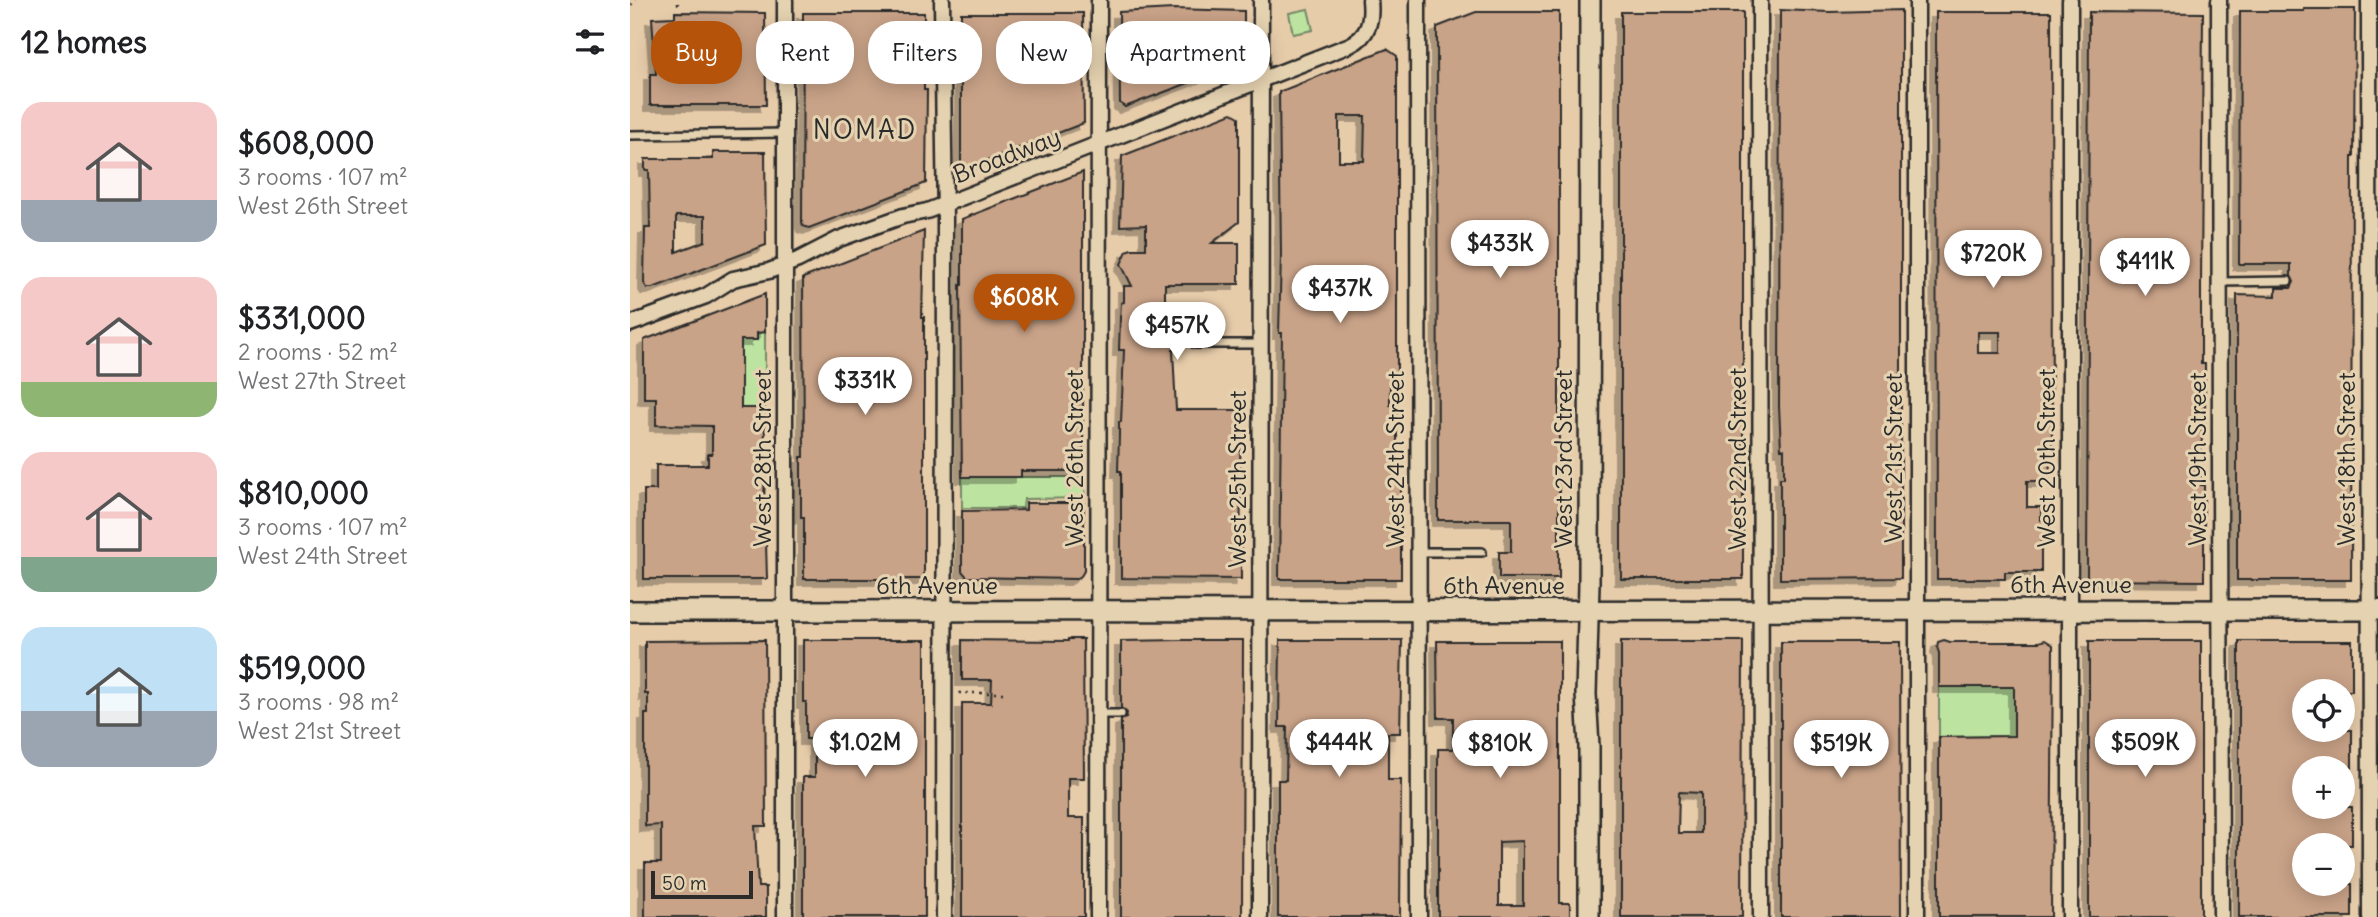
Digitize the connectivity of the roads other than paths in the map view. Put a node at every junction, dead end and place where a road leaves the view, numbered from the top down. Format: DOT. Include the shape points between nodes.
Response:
graph roads {
  1 [pos="785,0"];
  2 [pos="943,0"];
  3 [pos="1099,0"];
  4 [pos="1261,0"];
  5 [pos="1370,0"];
  6 [pos="1418,0"];
  7 [pos="1590,0"];
  8 [pos="1760,0"];
  9 [pos="1917,0"];
  10 [pos="2070,0"];
  11 [pos="2219,0"];
  12 [pos="2369,0"];
  13 [pos="1261,21"];
  14 [pos="1270,78"];
  15 [pos="1256,84"];
  16 [pos="1261,84"];
  17 [pos="785,133"];
  18 [pos="630,135"];
  19 [pos="1098,146"];
  20 [pos="945,204"];
  21 [pos="786,265"];
  22 [pos="2288,281"];
  23 [pos="2220,282"];
  24 [pos="630,324"];
  25 [pos="1195,344"];
  26 [pos="1261,344"];
  27 [pos="2374,383"];
  28 [pos="1419,552"];
  29 [pos="1482,552"];
  30 [pos="785,610"];
  31 [pos="943,610"];
  32 [pos="1098,610"];
  33 [pos="1419,610"];
  34 [pos="1588,610"];
  35 [pos="1762,610"];
  36 [pos="1917,610"];
  37 [pos="2070,610"];
  38 [pos="2221,610"];
  39 [pos="2374,610"];
  40 [pos="630,611"];
  41 [pos="1261,611"];
  42 [pos="1098,714"];
  43 [pos="1121,714"];
  44 [pos="785,917"];
  45 [pos="944,917"];
  46 [pos="1098,917"];
  47 [pos="1261,917"];
  48 [pos="1419,917"];
  49 [pos="1589,917"];
  50 [pos="1761,917"];
  51 [pos="1917,917"];
  52 [pos="2070,917"];
  53 [pos="2221,917"];
  54 [pos="2371,917"];
  1 -- 17 [label="street, West 28th Street"];
  2 -- 20 [label="street"];
  3 -- 19 [label="street, West 26th Street"];
  4 -- 13 [label="street, West 25th Street"];
  5 -- 14 [label="street, Broadway" via="1369,24 1358,40"];
  6 -- 28 [label="street, West 24th Street"];
  7 -- 34 [label="main road, West 23rd Street"];
  8 -- 35 [label="street, West 22nd Street"];
  9 -- 36 [label="street, West 21st Street"];
  10 -- 37 [label="street, West 20th Street"];
  11 -- 23 [label="street, West 19th Street"];
  12 -- 27 [label="street, West 18th Street"];
  15 -- 19 [label="street, Broadway"];
  16 -- 26 [label="street, West 25th Street"];
  17 -- 18 [label="lane"];
  17 -- 21 [label="street, West 28th Street"];
  19 -- 20 [label="street, Broadway"];
  19 -- 32 [label="street, West 26th Street"];
  20 -- 21 [label="street, Broadway" via="839,239"];
  20 -- 31 [label="street"];
  21 -- 24 [label="street, Broadway" via="733,279 706,296"];
  21 -- 30 [label="street, West 28th Street"];
  22 -- 23 [label="lane"];
  23 -- 38 [label="street, West 19th Street"];
  25 -- 26 [label="lane"];
  26 -- 41 [label="street, West 25th Street"];
  27 -- 39 [label="street, West 18th Street"];
  28 -- 29 [label="lane"];
  28 -- 33 [label="street, West 24th Street"];
  30 -- 31 [label="main road, 6th Avenue"];
  30 -- 40 [label="main road, 6th Avenue"];
  30 -- 44 [label="street, West 28th Street"];
  31 -- 32 [label="main road, 6th Avenue"];
  31 -- 45 [label="street"];
  32 -- 41 [label="main road, 6th Avenue"];
  32 -- 42 [label="street, West 26th Street"];
  33 -- 34 [label="main road, 6th Avenue"];
  33 -- 41 [label="main road, 6th Avenue"];
  33 -- 48 [label="street, West 24th Street"];
  34 -- 35 [label="main road, 6th Avenue"];
  34 -- 49 [label="main road, West 23rd Street"];
  35 -- 36 [label="main road, 6th Avenue"];
  35 -- 50 [label="street, West 22nd Street"];
  36 -- 37 [label="main road, 6th Avenue"];
  36 -- 51 [label="street, West 21st Street"];
  37 -- 38 [label="main road, 6th Avenue"];
  37 -- 52 [label="street, West 20th Street"];
  38 -- 39 [label="main road, 6th Avenue"];
  38 -- 53 [label="street, West 19th Street"];
  39 -- 54 [label="street, West 18th Street"];
  41 -- 47 [label="street, West 25th Street"];
  42 -- 43 [label="lane"];
  42 -- 46 [label="street, West 26th Street"];
}
